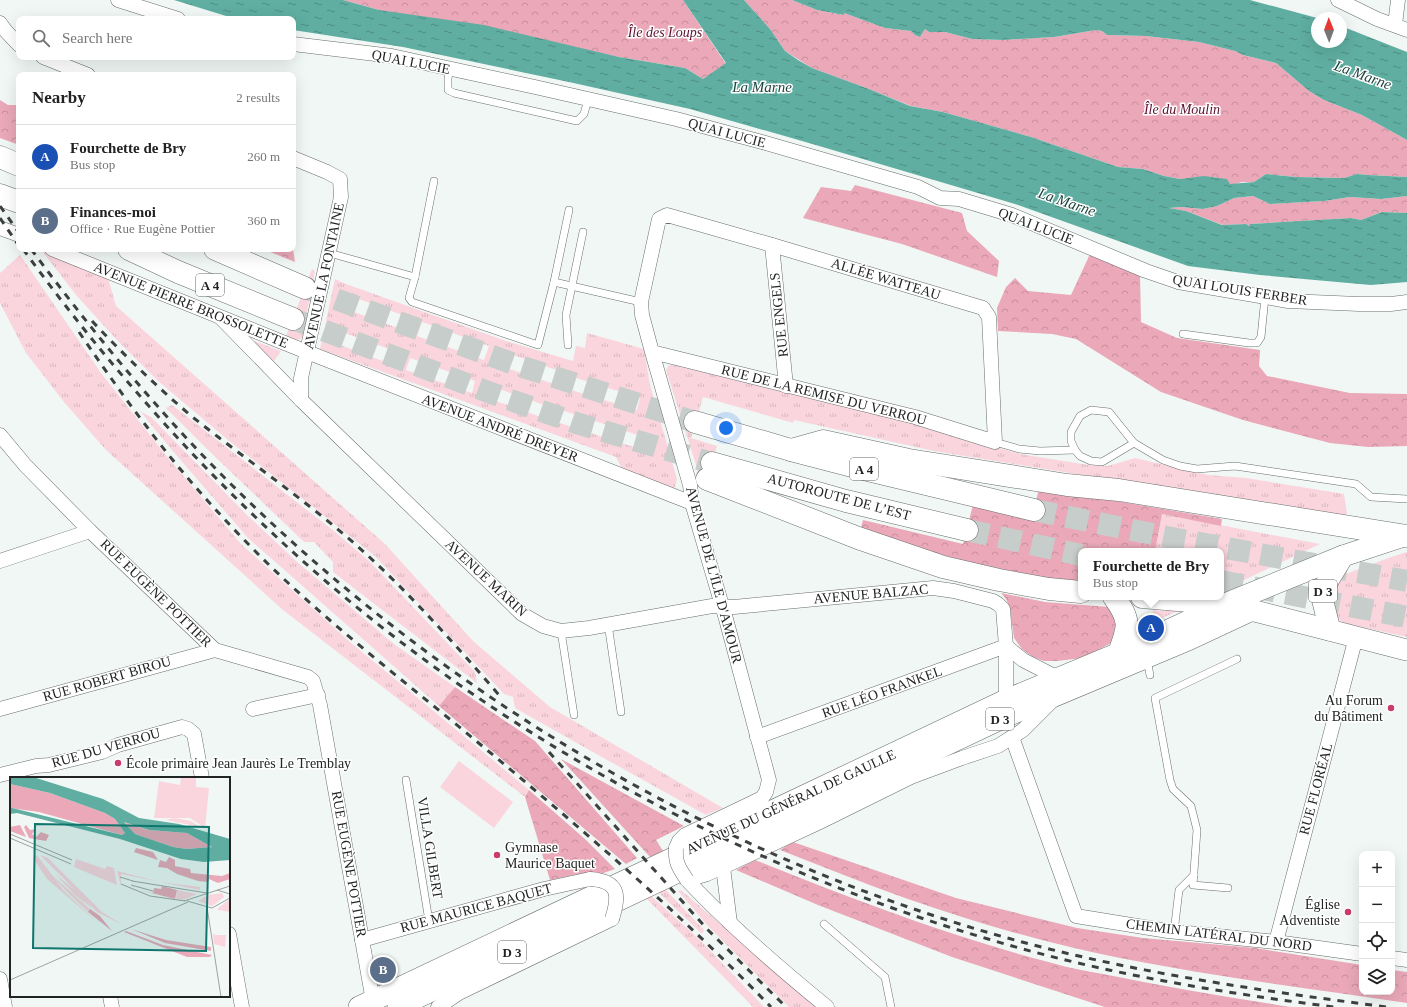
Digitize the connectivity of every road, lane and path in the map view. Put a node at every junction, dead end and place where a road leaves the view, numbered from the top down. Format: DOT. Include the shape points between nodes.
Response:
graph roads {
  1 [pos="118,0"];
  2 [pos="1338,0"];
  3 [pos="1398,0"];
  4 [pos="169,16"];
  5 [pos="0,23"];
  6 [pos="1401,27"];
  7 [pos="16,41"];
  8 [pos="296,44"];
  9 [pos="50,60"];
  10 [pos="450,69"];
  11 [pos="80,72"];
  12 [pos="588,99"];
  13 [pos="0,157"];
  14 [pos="296,159"];
  15 [pos="16,164"];
  16 [pos="434,181"];
  17 [pos="0,195"];
  18 [pos="16,201"];
  19 [pos="569,210"];
  20 [pos="659,219"];
  21 [pos="0,228"];
  22 [pos="583,232"];
  23 [pos="16,234"];
  24 [pos="772,245"];
  25 [pos="59,252"];
  26 [pos="135,252"];
  27 [pos="222,252"];
  28 [pos="329,253"];
  29 [pos="1146,271"];
  30 [pos="415,277"];
  31 [pos="554,282"];
  32 [pos="572,286"];
  33 [pos="305,288"];
  34 [pos="1256,298"];
  35 [pos="641,302"];
  36 [pos="1407,302"];
  37 [pos="221,318"];
  38 [pos="293,319"];
  39 [pos="1183,334"];
  40 [pos="568,345"];
  41 [pos="307,352"];
  42 [pos="652,352"];
  43 [pos="786,386"];
  44 [pos="301,400"];
  45 [pos="695,422"];
  46 [pos="0,435"];
  47 [pos="995,442"];
  48 [pos="1134,443"];
  49 [pos="791,450"];
  50 [pos="1075,450"];
  51 [pos="1407,499"];
  52 [pos="692,503"];
  53 [pos="1034,510"];
  54 [pos="967,530"];
  55 [pos="90,531"];
  56 [pos="1406,535"];
  57 [pos="1343,556"];
  58 [pos="0,561"];
  59 [pos="1078,592"];
  60 [pos="1116,600"];
  61 [pos="1178,600"];
  62 [pos="1225,604"];
  63 [pos="722,607"];
  64 [pos="1252,610"];
  65 [pos="608,624"];
  66 [pos="1330,630"];
  67 [pos="561,631"];
  68 [pos="1356,637"];
  69 [pos="1006,646"];
  70 [pos="215,650"];
  71 [pos="1407,650"];
  72 [pos="1119,653"];
  73 [pos="1237,659"];
  74 [pos="1058,686"];
  75 [pos="318,694"];
  76 [pos="1006,700"];
  77 [pos="0,709"];
  78 [pos="254,709"];
  79 [pos="621,712"];
  80 [pos="574,715"];
  81 [pos="757,737"];
  82 [pos="1012,737"];
  83 [pos="0,775"];
  84 [pos="202,777"];
  85 [pos="406,780"];
  86 [pos="723,867"];
  87 [pos="1194,875"];
  88 [pos="687,880"];
  89 [pos="1228,888"];
  90 [pos="429,921"];
  91 [pos="730,923"];
  92 [pos="824,924"];
  93 [pos="1174,932"];
  94 [pos="230,940"];
  95 [pos="362,940"];
  96 [pos="1276,942"];
  97 [pos="1359,954"];
  98 [pos="1395,958"];
  99 [pos="1407,960"];
  100 [pos="0,979"];
  101 [pos="110,997"];
  102 [pos="366,1004"];
  103 [pos="5,1007"];
  104 [pos="112,1007"];
  105 [pos="242,1007"];
  106 [pos="398,1007"];
  107 [pos="438,1007"];
  108 [pos="827,1007"];
  109 [pos="891,1007"];
  1 -- 4 [label="street"];
  2 -- 6 [label="street" via="1377,19"];
  3 -- 6 [label="street"];
  5 -- 7 [label="street"];
  8 -- 10 [label="street, QUAI LUCIE" via="392,56"];
  9 -- 11 [label="street"];
  10 -- 12 [label="street, QUAI LUCIE"];
  10 -- 12 [label="lane" via="448,90 454,93 577,121 584,114"];
  12 -- 29 [label="street, QUAI LUCIE" via="762,142 918,187 940,198 959,199 1012,215"];
  13 -- 15 [label="highway"];
  14 -- 28 [label="street, AVENUE LA FONTAINE" via="340,179 341,197"];
  16 -- 30 [label="lane"];
  17 -- 18 [label="highway"];
  19 -- 31 [label="lane"];
  20 -- 24 [label="street, ALLÉE WATTEAU" via="668,215"];
  20 -- 35 [label="street, AVENUE DE L'ÎLE D'AMOUR"];
  21 -- 23 [label="street"];
  22 -- 32 [label="lane"];
  24 -- 43 [label="street, RUE ENGELS"];
  24 -- 47 [label="street, ALLÉE WATTEAU" via="983,308 989,317"];
  25 -- 37 [label="street, AVENUE PIERRE BROSSOLETTE"];
  26 -- 38 [label="highway, A 4"];
  27 -- 33 [label="highway, A 4"];
  28 -- 30 [label="lane"];
  28 -- 41 [label="street, AVENUE LA FONTAINE"];
  29 -- 34 [label="street, QUAI LOUIS FERBER" via="1178,282"];
  30 -- 31 [label="lane" via="409,298 412,302 538,345"];
  31 -- 32 [label="lane"];
  32 -- 35 [label="lane"];
  32 -- 40 [label="lane" via="566,315"];
  34 -- 36 [label="street, QUAI LOUIS FERBER" via="1335,303"];
  34 -- 39 [label="lane" via="1261,337 1257,343"];
  35 -- 42 [label="street, AVENUE DE L'ÎLE D'AMOUR"];
  37 -- 41 [label="street, AVENUE PIERRE BROSSOLETTE"];
  37 -- 44 [label="street, AVENUE MARIN"];
  41 -- 44 [label="street, AVENUE LA FONTAINE" via="301,378"];
  41 -- 52 [label="street, AVENUE ANDRÉ DREYER"];
  42 -- 43 [label="street, RUE DE LA REMISE DU VERROU"];
  42 -- 52 [label="street, AVENUE DE L'ÎLE D'AMOUR" via="690,485"];
  43 -- 47 [label="street, RUE DE LA REMISE DU VERROU" via="915,417"];
  44 -- 67 [label="street, AVENUE MARIN" via="522,614 543,626"];
  45 -- 49 [label="highway, A 4"];
  46 -- 55 [label="street, RUE EUGÈNE POTTIER" via="25,465"];
  47 -- 50 [label="lane" via="1019,449"];
  48 -- 50 [label="lane" via="1102,462 1091,461 1080,456"];
  48 -- 50 [label="lane" via="1109,412 1091,410 1080,416 1071,432"];
  48 -- 51 [label="lane" via="1163,460 1180,466 1197,469 1235,466 1356,484 1371,497"];
  49 -- 53 [label="highway, A 4"];
  49 -- 56 [label="highway" via="824,441 917,461"];
  52 -- 63 [label="street, AVENUE DE L'ÎLE D'AMOUR"];
  54 -- 59 [label="highway, AUTOROUTE DE L’EST" via="710,471 858,538 944,567 999,580"];
  55 -- 58 [label="street"];
  55 -- 70 [label="street, RUE EUGÈNE POTTIER"];
  56 -- 57 [label="main road, D 3"];
  57 -- 62 [label="main road, D 3"];
  57 -- 66 [label="main road, D 3" via="1323,589 1322,598"];
  60 -- 72 [label="highway" via="1124,611 1127,622"];
  61 -- 62 [label="highway"];
  62 -- 64 [label="main road"];
  62 -- 72 [label="main road, AVENUE DU GÉNÉRAL DE GAULLE / D 3"];
  63 -- 65 [label="street, AVENUE MARIN" via="712,606"];
  63 -- 69 [label="street, AVENUE BALZAC" via="933,588 954,591 998,604 1003,609"];
  63 -- 81 [label="street, AVENUE DE L'ÎLE D'AMOUR"];
  64 -- 66 [label="main road"];
  64 -- 74 [label="main road, AVENUE DU GÉNÉRAL DE GAULLE / D 3" via="1148,666"];
  65 -- 67 [label="street, AVENUE MARIN"];
  65 -- 79 [label="lane"];
  66 -- 68 [label="main road"];
  67 -- 80 [label="lane"];
  68 -- 71 [label="main road"];
  68 -- 96 [label="street, RUE FLORÉAL"];
  69 -- 74 [label="street"];
  69 -- 76 [label="street, AVENUE BALZAC"];
  69 -- 81 [label="street, RUE LÉO FRANKEL"];
  70 -- 75 [label="street, RUE EUGÈNE POTTIER" via="308,677"];
  70 -- 77 [label="street, RUE ROBERT BIROU"];
  72 -- 74 [label="main road, AVENUE DU GÉNÉRAL DE GAULLE / D 3"];
  73 -- 87 [label="lane" via="1155,698 1171,785 1191,806 1197,830"];
  74 -- 76 [label="main road, AVENUE DU GÉNÉRAL DE GAULLE / D 3"];
  74 -- 82 [label="street, AVENUE DU GÉNÉRAL DE GAULLE" via="1023,730"];
  74 -- 106 [label="main road, AVENUE DU GÉNÉRAL DE GAULLE / D 3" via="1000,719"];
  75 -- 78 [label="street"];
  75 -- 95 [label="street, RUE EUGÈNE POTTIER"];
  76 -- 102 [label="main road, AVENUE DU GÉNÉRAL DE GAULLE / D 3"];
  81 -- 88 [label="street, AVENUE DE L'ÎLE D'AMOUR, bridge" via="769,780 766,792 762,798 685,835 679,841 676,860"];
  82 -- 86 [label="street, AVENUE DU GÉNÉRAL DE GAULLE" via="998,746 911,777"];
  82 -- 93 [label="street, CHEMIN LATÉRAL DU NORD" via="1076,916"];
  83 -- 84 [label="street, RUE DU VERROU" via="94,754 182,727 194,734"];
  85 -- 90 [label="lane, VILLA GILBERT"];
  86 -- 88 [label="street, AVENUE DU GÉNÉRAL DE GAULLE"];
  86 -- 91 [label="street"];
  87 -- 89 [label="lane" via="1193,885"];
  87 -- 93 [label="lane" via="1179,890"];
  88 -- 91 [label="street, AVENUE DE L'ÎLE D'AMOUR"];
  90 -- 95 [label="street, RUE MAURICE BAQUET"];
  90 -- 107 [label="street, RUE MAURICE BAQUET, bridge" via="590,879 604,881 610,885 616,891 617,898 612,919 459,993"];
  91 -- 108 [label="street, AVENUE DE L'ÎLE D'AMOUR"];
  92 -- 109 [label="lane" via="885,977"];
  93 -- 96 [label="street, CHEMIN LATÉRAL DU NORD"];
  94 -- 105 [label="street"];
  95 -- 102 [label="street, RUE EUGÈNE POTTIER"];
  96 -- 97 [label="street, CHEMIN LATÉRAL DU NORD"];
  98 -- 99 [label="street"];
  100 -- 103 [label="street"];
  101 -- 104 [label="street"];
}
